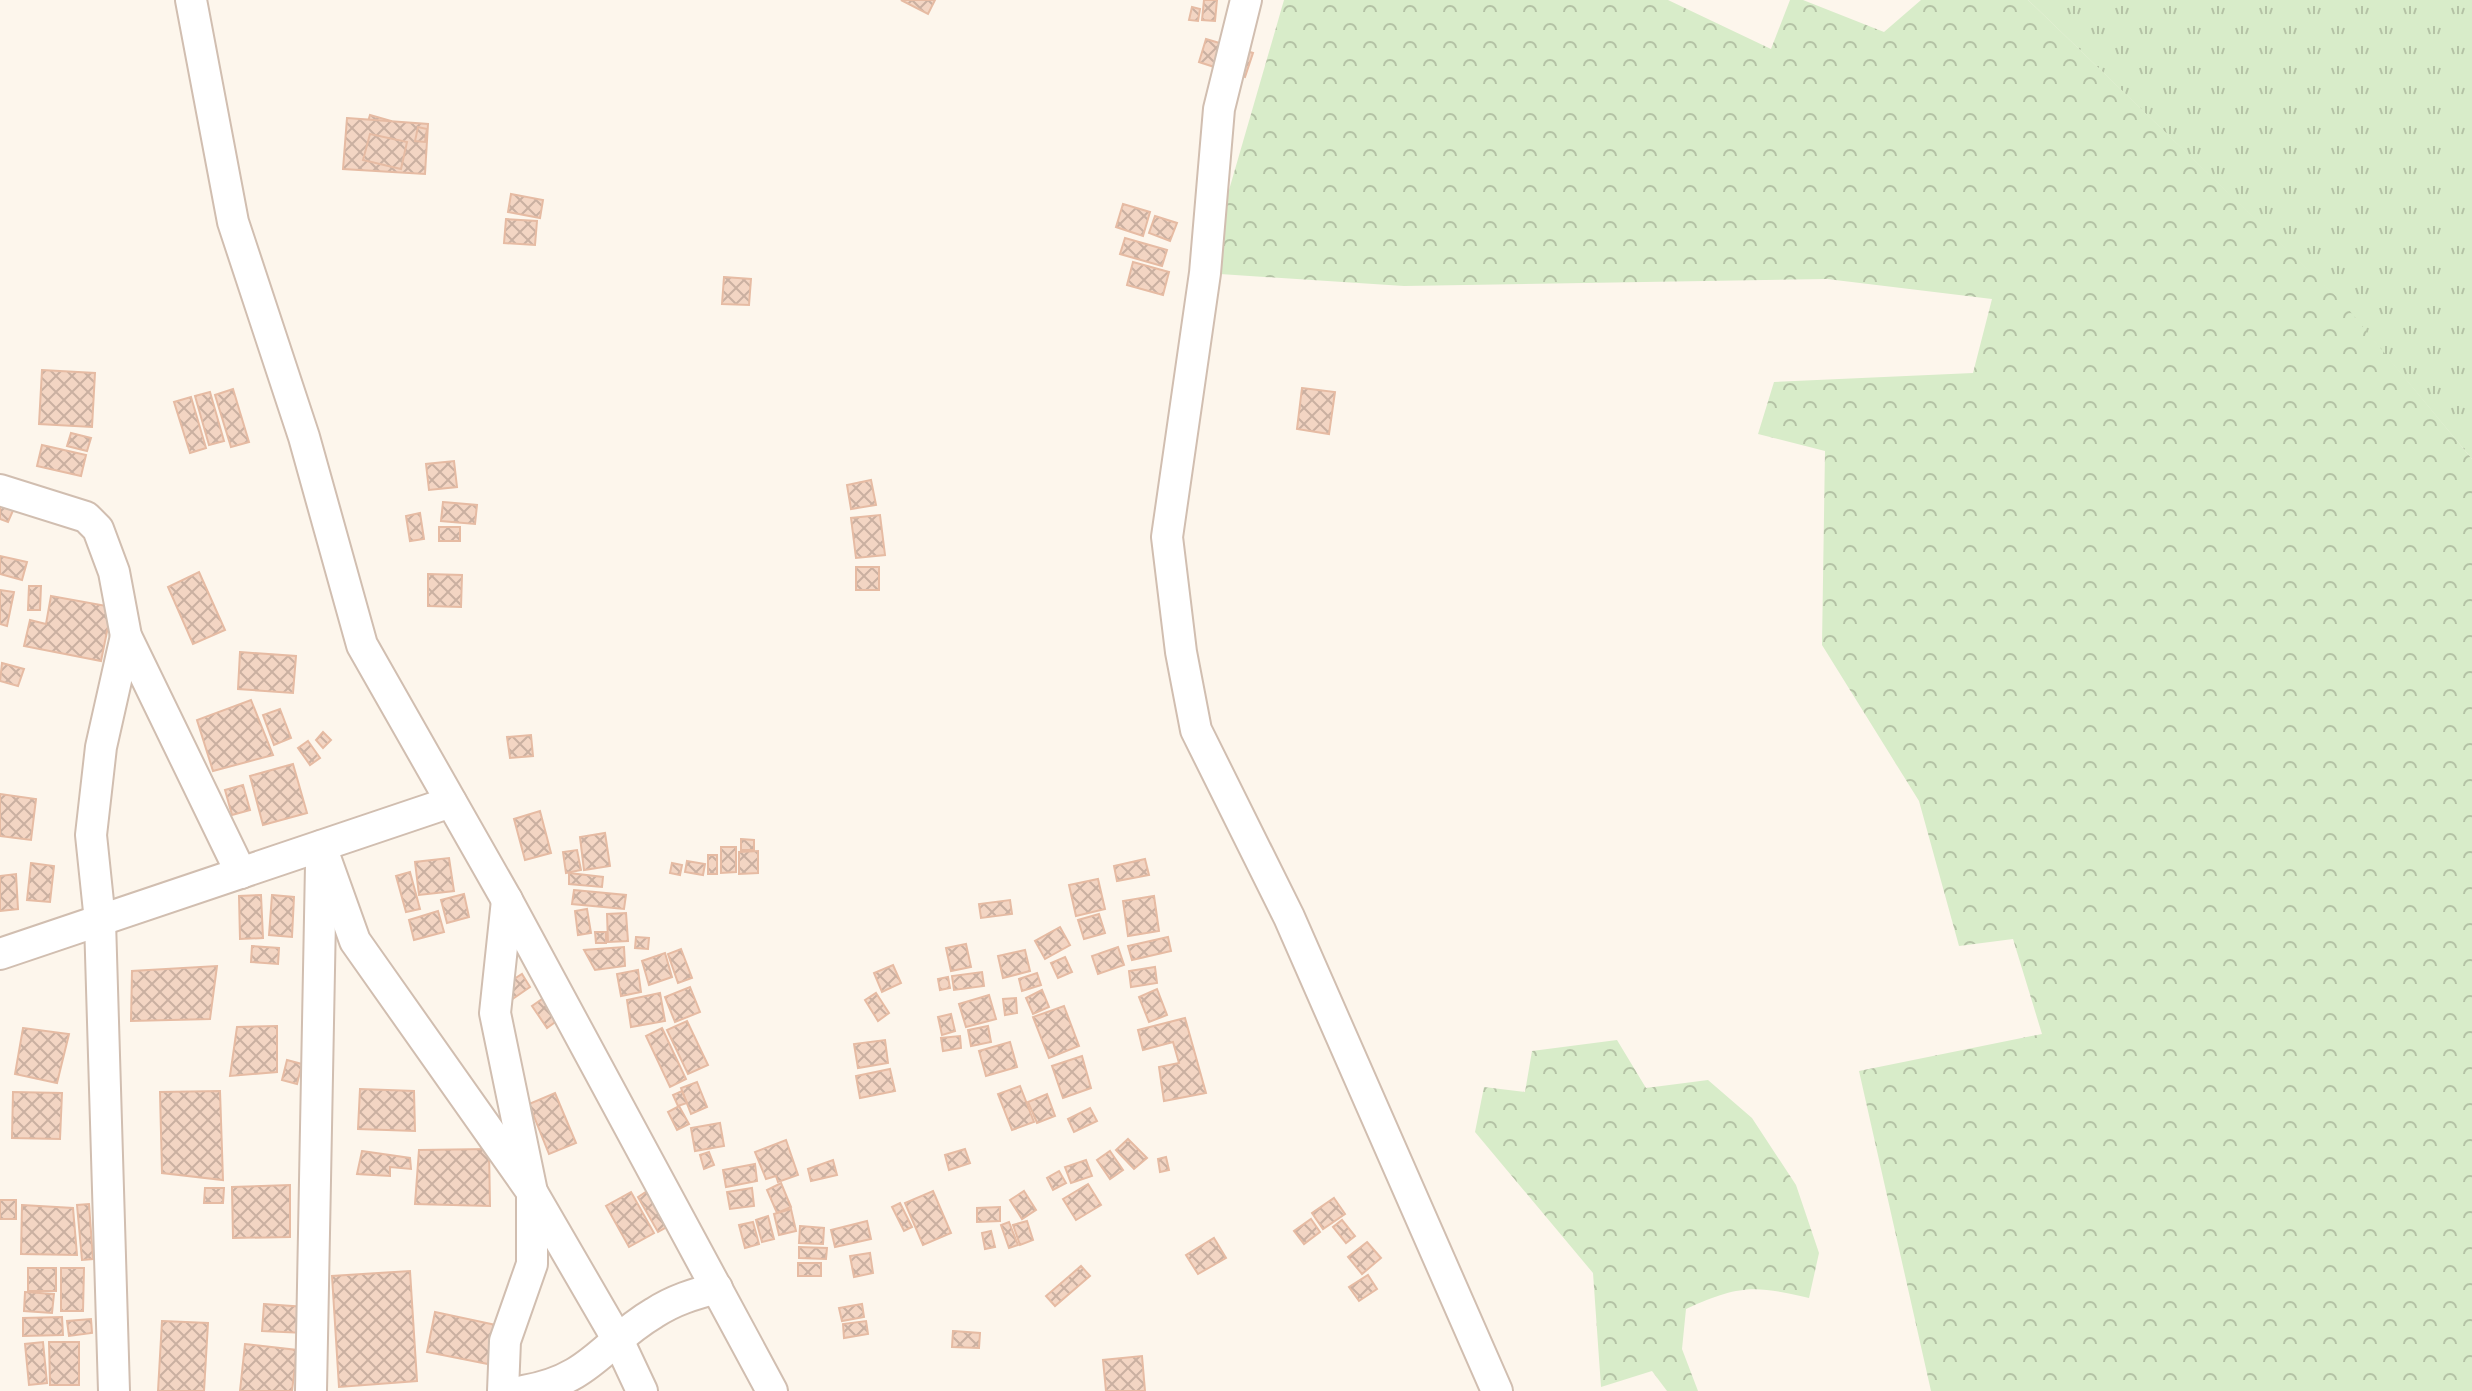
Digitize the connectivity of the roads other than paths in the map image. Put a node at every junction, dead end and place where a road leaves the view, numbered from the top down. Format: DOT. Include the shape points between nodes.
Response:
graph roads {
  1 [pos="191,0"];
  2 [pos="1246,0"];
  3 [pos="0,490"];
  4 [pos="126,636"];
  5 [pos="451,802"];
  6 [pos="321,846"];
  7 [pos="241,873"];
  8 [pos="507,900"];
  9 [pos="100,921"];
  10 [pos="0,954"];
  11 [pos="532,1192"];
  12 [pos="717,1288"];
  13 [pos="619,1342"];
  14 [pos="114,1391"];
  15 [pos="311,1391"];
  16 [pos="503,1391"];
  17 [pos="523,1391"];
  18 [pos="642,1391"];
  19 [pos="772,1391"];
  20 [pos="1497,1391"];
  1 -- 5 [label="street" via="233,222 304,437 362,645"];
  2 -- 20 [label="street" via="1219,109 1205,273 1167,537 1184,667 1196,730 1289,917"];
  3 -- 4 [label="street" via="86,517 98,529 114,572"];
  4 -- 7 [label="street"];
  4 -- 9 [label="street" via="101,747 91,835"];
  5 -- 6 [label="street"];
  5 -- 8 [label="street"];
  6 -- 7 [label="street"];
  6 -- 11 [label="street" via="355,941"];
  6 -- 15 [label="street"];
  7 -- 9 [label="street"];
  8 -- 11 [label="street" via="495,1013"];
  8 -- 12 [label="street"];
  9 -- 10 [label="street"];
  9 -- 14 [label="street"];
  11 -- 13 [label="street"];
  11 -- 16 [label="street" via="532,1264 505,1341"];
  12 -- 13 [label="street" via="651,1314"];
  12 -- 19 [label="street"];
  13 -- 17 [label="street" via="585,1370"];
  13 -- 18 [label="street"];
}
